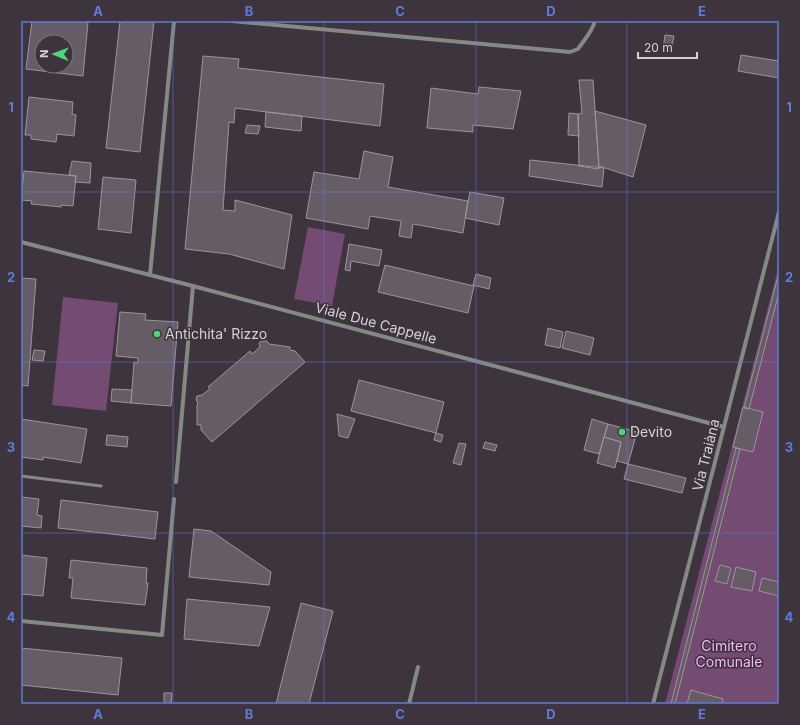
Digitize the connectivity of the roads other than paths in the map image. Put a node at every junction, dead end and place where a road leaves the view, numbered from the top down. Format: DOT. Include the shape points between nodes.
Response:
graph roads {
  1 [pos="174,21"];
  2 [pos="232,21"];
  3 [pos="595,21"];
  4 [pos="779,212"];
  5 [pos="21,242"];
  6 [pos="150,275"];
  7 [pos="193,286"];
  8 [pos="724,427"];
  9 [pos="21,476"];
  10 [pos="176,482"];
  11 [pos="101,486"];
  12 [pos="174,499"];
  13 [pos="21,620"];
  14 [pos="418,667"];
  15 [pos="409,704"];
  16 [pos="653,704"];
  1 -- 6 [label="street"];
  2 -- 3 [label="street" via="570,52 578,50"];
  4 -- 8 [label="street, Via Traiàna"];
  5 -- 6 [label="street, Viale Due Cappelle"];
  6 -- 7 [label="street, Viale Due Cappelle"];
  7 -- 8 [label="street, Viale Due Cappelle"];
  7 -- 10 [label="street"];
  8 -- 16 [label="street, Via Traiàna"];
  9 -- 11 [label="lane"];
  12 -- 13 [label="street" via="162,635"];
  14 -- 15 [label="street"];
}
